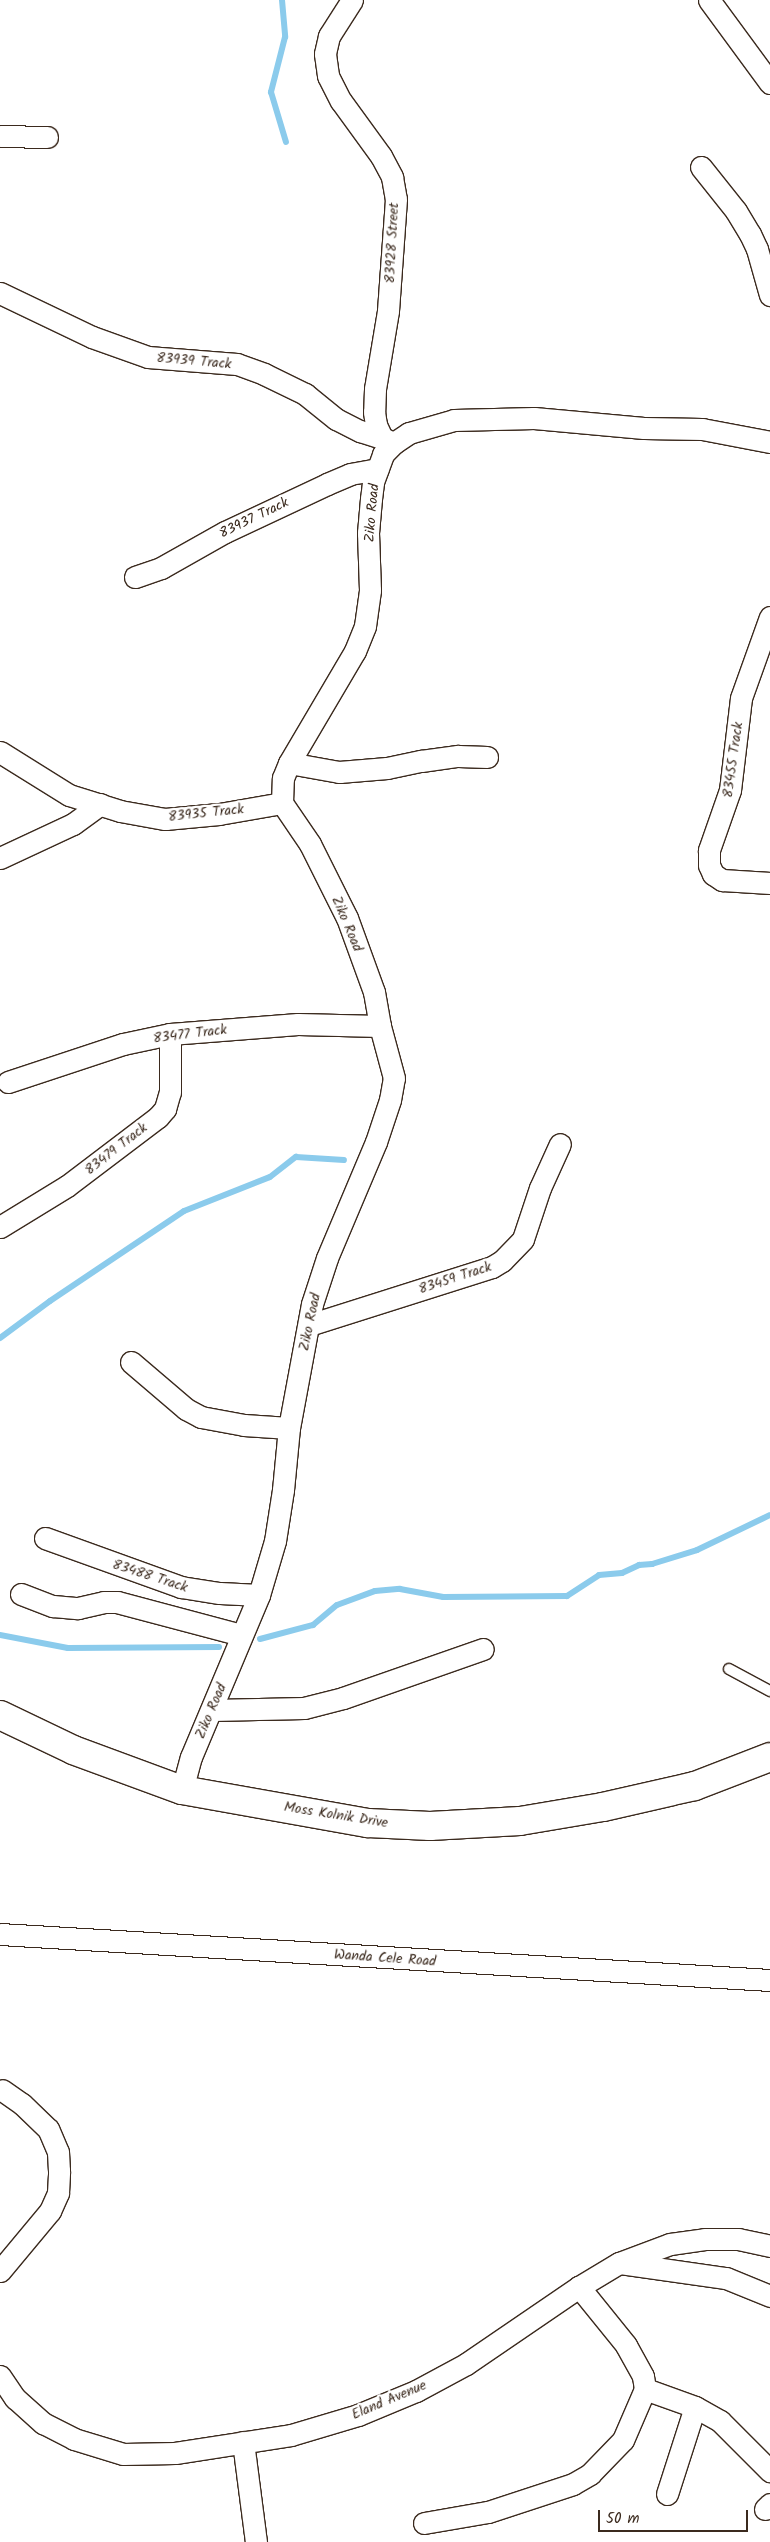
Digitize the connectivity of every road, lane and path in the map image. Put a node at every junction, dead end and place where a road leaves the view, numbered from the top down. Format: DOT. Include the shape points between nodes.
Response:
graph roads {
  1 [pos="352,0"];
  2 [pos="709,0"];
  3 [pos="770,83"];
  4 [pos="0,136"];
  5 [pos="48,137"];
  6 [pos="701,167"];
  7 [pos="0,294"];
  8 [pos="770,295"];
  9 [pos="388,441"];
  10 [pos="770,442"];
  11 [pos="378,469"];
  12 [pos="135,577"];
  13 [pos="770,617"];
  14 [pos="0,752"];
  15 [pos="487,757"];
  16 [pos="289,763"];
  17 [pos="282,802"];
  18 [pos="101,804"];
  19 [pos="0,858"];
  20 [pos="770,883"];
  21 [pos="380,1026"];
  22 [pos="170,1034"];
  23 [pos="8,1082"];
  24 [pos="560,1144"];
  25 [pos="0,1226"];
  26 [pos="309,1325"];
  27 [pos="131,1362"];
  28 [pos="288,1428"];
  29 [pos="44,1538"];
  30 [pos="21,1594"];
  31 [pos="259,1596"];
  32 [pos="241,1635"];
  33 [pos="483,1650"];
  34 [pos="729,1669"];
  35 [pos="770,1691"];
  36 [pos="212,1710"];
  37 [pos="0,1715"];
  38 [pos="770,1757"];
  39 [pos="182,1790"];
  40 [pos="0,1934"];
  41 [pos="770,1980"];
  42 [pos="2,2090"];
  43 [pos="770,2246"];
  44 [pos="620,2263"];
  45 [pos="0,2271"];
  46 [pos="579,2287"];
  47 [pos="770,2296"];
  48 [pos="0,2376"];
  49 [pos="645,2388"];
  50 [pos="695,2407"];
  51 [pos="242,2442"];
  52 [pos="770,2471"];
  53 [pos="668,2494"];
  54 [pos="424,2523"];
  55 [pos="256,2542"];
  1 -- 9 [label="street, 83928 Street" via="329,36 325,54 328,76 341,101 381,156 392,177 396,199 388,312 375,389 375,418"];
  2 -- 3 [label="street"];
  4 -- 5 [label="street"];
  6 -- 8 [label="street" via="750,234"];
  7 -- 9 [label="street, 83939 Track" via="92,337 148,357 237,364 264,374 305,394 336,419 360,432"];
  9 -- 10 [label="street, Ziko Road" via="454,420 534,418 644,428 702,429"];
  9 -- 11 [label="street, Ziko Road"];
  11 -- 12 [label="street, 83937 Track" via="350,474 327,484 225,532 161,568"];
  11 -- 16 [label="street, Ziko Road" via="368,533 370,590 365,626 355,651"];
  13 -- 20 [label="street, 83455 Track" via="741,698 730,790 709,850 709,865 713,874 722,880"];
  14 -- 18 [label="street, 83935 Track" via="69,795"];
  15 -- 16 [label="street" via="458,756 339,772"];
  16 -- 17 [label="street, Ziko Road" via="283,778"];
  17 -- 18 [label="street, 83935 Track" via="219,814 164,818 120,811"];
  17 -- 21 [label="street, Ziko Road" via="310,844 347,918 374,992"];
  18 -- 19 [label="street" via="73,824"];
  21 -- 22 [label="street, 83477 Track" via="298,1024"];
  21 -- 26 [label="street, Ziko Road" via="394,1078 390,1100 321,1274"];
  22 -- 23 [label="street, 83477 Track" via="123,1044"];
  22 -- 25 [label="street, 83479 Track" via="169,1102 158,1117 67,1186"];
  24 -- 26 [label="street, 83459 Track" via="540,1188 523,1239 502,1261 492,1267"];
  26 -- 28 [label="street, Ziko Road"];
  27 -- 28 [label="street" via="186,1409 201,1417 244,1425"];
  28 -- 31 [label="street, Ziko Road" via="276,1541"];
  29 -- 31 [label="street, 83488 Track" via="181,1588"];
  30 -- 32 [label="street" via="53,1606 78,1608 117,1602"];
  31 -- 32 [label="street, Ziko Road"];
  32 -- 36 [label="street, Ziko Road"];
  33 -- 36 [label="street" via="343,1698 304,1708"];
  34 -- 35 [label="lane"];
  36 -- 39 [label="street, Ziko Road" via="191,1757"];
  37 -- 39 [label="main road, Moss Kolnik Drive" via="73,1750"];
  38 -- 39 [label="main road, Moss Kolnik Drive" via="695,1786 603,1807 520,1821 430,1826 368,1822"];
  40 -- 41 [label="street, Wanda Cele Road"];
  42 -- 45 [label="street" via="48,2129 58,2152 59,2171 58,2193 50,2211"];
  43 -- 44 [label="street, Eland Avenue" via="738,2239 705,2239 670,2244"];
  44 -- 46 [label="street, Eland Avenue"];
  44 -- 47 [label="street" via="726,2278"];
  46 -- 49 [label="street" via="626,2345 638,2364"];
  46 -- 51 [label="street, Eland Avenue" via="466,2364 416,2391 358,2415 291,2435"];
  48 -- 51 [label="street, Eland Avenue" via="15,2398 43,2423 74,2439 123,2454 175,2453"];
  49 -- 50 [label="street"];
  49 -- 54 [label="street" via="623,2440 590,2474 573,2484 488,2512"];
  50 -- 52 [label="street" via="720,2421"];
  50 -- 53 [label="street"];
  51 -- 55 [label="street"];
}
